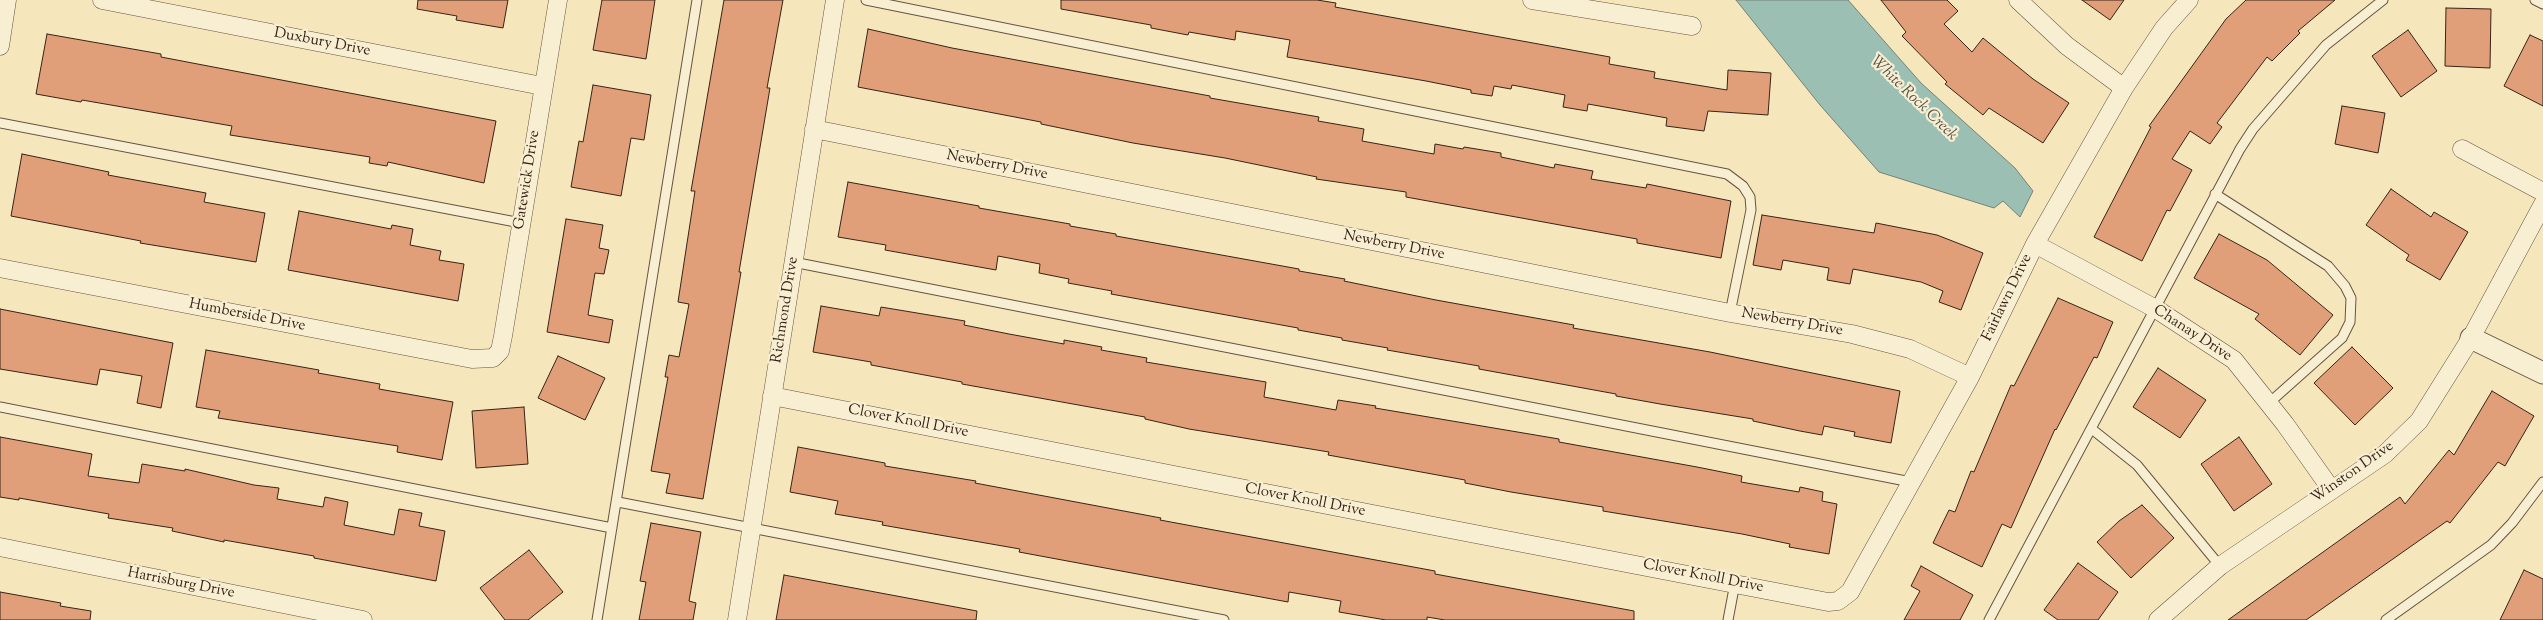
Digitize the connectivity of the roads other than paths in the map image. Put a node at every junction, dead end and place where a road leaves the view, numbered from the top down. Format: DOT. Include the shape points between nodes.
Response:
graph roads {
  1 [pos="7,0"];
  2 [pos="102,0"];
  3 [pos="558,0"];
  4 [pos="697,0"];
  5 [pos="834,0"];
  6 [pos="866,0"];
  7 [pos="1532,0"];
  8 [pos="2018,0"];
  9 [pos="2189,0"];
  10 [pos="2383,0"];
  11 [pos="2535,0"];
  12 [pos="2543,4"];
  13 [pos="1692,26"];
  14 [pos="0,46"];
  15 [pos="542,86"];
  16 [pos="2124,88"];
  17 [pos="0,123"];
  18 [pos="814,129"];
  19 [pos="2462,149"];
  20 [pos="2543,192"];
  21 [pos="2215,194"];
  22 [pos="2543,204"];
  23 [pos="521,223"];
  24 [pos="2035,244"];
  25 [pos="793,262"];
  26 [pos="0,268"];
  27 [pos="2156,309"];
  28 [pos="1730,313"];
  29 [pos="2471,338"];
  30 [pos="493,358"];
  31 [pos="2543,373"];
  32 [pos="1970,377"];
  33 [pos="772,396"];
  34 [pos="2269,404"];
  35 [pos="0,407"];
  36 [pos="2092,430"];
  37 [pos="1911,482"];
  38 [pos="2543,482"];
  39 [pos="2331,489"];
  40 [pos="618,502"];
  41 [pos="612,528"];
  42 [pos="752,528"];
  43 [pos="0,548"];
  44 [pos="2220,566"];
  45 [pos="1735,583"];
  46 [pos="1838,602"];
  47 [pos="363,620"];
  48 [pos="598,620"];
  49 [pos="737,620"];
  50 [pos="1224,620"];
  51 [pos="1728,620"];
  52 [pos="1989,620"];
  53 [pos="2158,620"];
  54 [pos="2386,620"];
  1 -- 14 [label="street"];
  2 -- 15 [label="street, Duxbury Drive"];
  3 -- 15 [label="street, Gatewick Drive"];
  4 -- 40 [label="lane"];
  5 -- 18 [label="street, Richmond Drive"];
  6 -- 28 [label="lane" via="1727,174 1744,186 1750,197 1751,210"];
  7 -- 13 [label="street"];
  8 -- 16 [label="street" via="2067,46"];
  9 -- 16 [label="street, Fairlawn Drive" via="2164,28"];
  10 -- 21 [label="lane" via="2326,45 2298,75 2253,129"];
  11 -- 12 [label="lane"];
  15 -- 23 [label="street, Gatewick Drive"];
  16 -- 24 [label="street, Fairlawn Drive"];
  17 -- 23 [label="lane"];
  18 -- 25 [label="street, Richmond Drive"];
  18 -- 28 [label="street, Newberry Drive"];
  19 -- 20 [label="street"];
  21 -- 27 [label="lane"];
  21 -- 34 [label="lane" via="2328,266 2351,298 2350,322 2342,338"];
  22 -- 29 [label="street, Winston Drive"];
  23 -- 30 [label="street, Gatewick Drive" via="500,351"];
  24 -- 27 [label="street, Chanay Drive"];
  24 -- 32 [label="street, Fairlawn Drive"];
  25 -- 33 [label="street, Richmond Drive"];
  25 -- 37 [label="lane"];
  26 -- 30 [label="street, Humberside Drive" via="472,359"];
  27 -- 34 [label="street, Chanay Drive" via="2234,360"];
  27 -- 36 [label="lane"];
  28 -- 32 [label="street, Newberry Drive" via="1897,345"];
  29 -- 31 [label="street"];
  29 -- 39 [label="street, Winston Drive" via="2419,421 2385,454"];
  32 -- 37 [label="street, Fairlawn Drive"];
  33 -- 42 [label="street, Richmond Drive"];
  33 -- 45 [label="street, Clover Knoll Drive"];
  34 -- 39 [label="street, Chanay Drive"];
  35 -- 41 [label="lane"];
  36 -- 44 [label="lane" via="2136,465"];
  36 -- 52 [label="lane"];
  37 -- 46 [label="street, Fairlawn Drive" via="1850,592"];
  38 -- 54 [label="lane" via="2491,545"];
  39 -- 44 [label="street, Winston Drive"];
  40 -- 41 [label="lane"];
  40 -- 42 [label="lane"];
  41 -- 48 [label="lane"];
  42 -- 49 [label="street, Richmond Drive"];
  42 -- 50 [label="lane"];
  43 -- 47 [label="street, Harrisburg Drive"];
  44 -- 53 [label="street, Winston Drive"];
  45 -- 46 [label="street, Clover Knoll Drive"];
  45 -- 51 [label="lane"];
}
